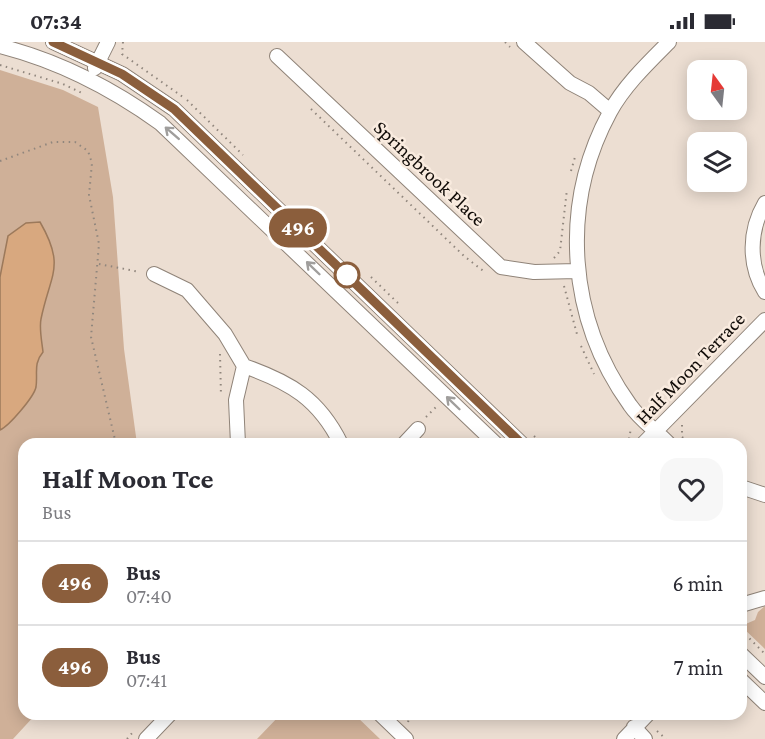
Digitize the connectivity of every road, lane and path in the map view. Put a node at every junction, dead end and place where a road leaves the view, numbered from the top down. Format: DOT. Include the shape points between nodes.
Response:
graph roads {
  1 [pos="53,42"];
  2 [pos="108,42"];
  3 [pos="524,42"];
  4 [pos="669,42"];
  5 [pos="0,46"];
  6 [pos="277,56"];
  7 [pos="99,61"];
  8 [pos="0,65"];
  9 [pos="90,78"];
  10 [pos="90,97"];
  11 [pos="610,111"];
  12 [pos="0,161"];
  13 [pos="765,203"];
  14 [pos="99,264"];
  15 [pos="577,271"];
  16 [pos="154,274"];
  17 [pos="765,292"];
  18 [pos="765,320"];
  19 [pos="220,351"];
  20 [pos="244,366"];
  21 [pos="222,401"];
  22 [pos="439,404"];
  23 [pos="690,417"];
  24 [pos="418,429"];
  25 [pos="657,431"];
  26 [pos="115,438"];
  27 [pos="238,438"];
  28 [pos="337,438"];
  29 [pos="410,438"];
  30 [pos="489,438"];
  31 [pos="516,438"];
  32 [pos="649,438"];
  33 [pos="663,438"];
  34 [pos="683,438"];
  35 [pos="747,489"];
  36 [pos="765,495"];
  37 [pos="765,598"];
  38 [pos="747,602"];
  39 [pos="747,636"];
  40 [pos="765,654"];
  41 [pos="747,660"];
  42 [pos="765,677"];
  43 [pos="747,686"];
  44 [pos="765,703"];
  45 [pos="164,720"];
  46 [pos="390,720"];
  47 [pos="642,720"];
  48 [pos="634,728"];
  49 [pos="146,739"];
  50 [pos="406,739"];
  51 [pos="624,739"];
  52 [pos="645,739"];
  1 -- 7 [label="street"];
  2 -- 7 [label="street"];
  3 -- 11 [label="street" via="570,83"];
  4 -- 11 [label="street"];
  5 -- 9 [label="street"];
  6 -- 15 [label="street, Springbrook Place" via="501,267 534,272"];
  7 -- 9 [label="street"];
  7 -- 31 [label="street" via="146,88 201,134"];
  8 -- 10 [label="path" via="63,84"];
  30 -- 9 [label="street, one-way" via="183,143 125,98"];
  11 -- 15 [label="street" via="582,182 575,246"];
  12 -- 14 [label="path" via="53,142 75,142 88,151 92,163 89,195"];
  13 -- 17 [label="street" via="753,236 755,272"];
  14 -- 16 [label="path"];
  14 -- 26 [label="path" via="91,337"];
  15 -- 25 [label="street" via="583,306 601,357 631,407"];
  16 -- 20 [label="street" via="187,290 225,334"];
  18 -- 25 [label="street, Half Moon Terrace"];
  19 -- 21 [label="path"];
  20 -- 27 [label="street" via="236,400"];
  20 -- 28 [label="street" via="285,381 330,421"];
  22 -- 24 [label="path"];
  23 -- 34 [label="path" via="682,425"];
  24 -- 29 [label="street"];
  25 -- 32 [label="street, Half Moon Terrace"];
  25 -- 33 [label="street"];
  35 -- 36 [label="street"];
  37 -- 38 [label="street"];
  39 -- 40 [label="path"];
  41 -- 42 [label="street"];
  43 -- 44 [label="street"];
  45 -- 49 [label="street"];
  46 -- 50 [label="street"];
  47 -- 48 [label="street"];
  48 -- 51 [label="street"];
  48 -- 52 [label="street"];
}
